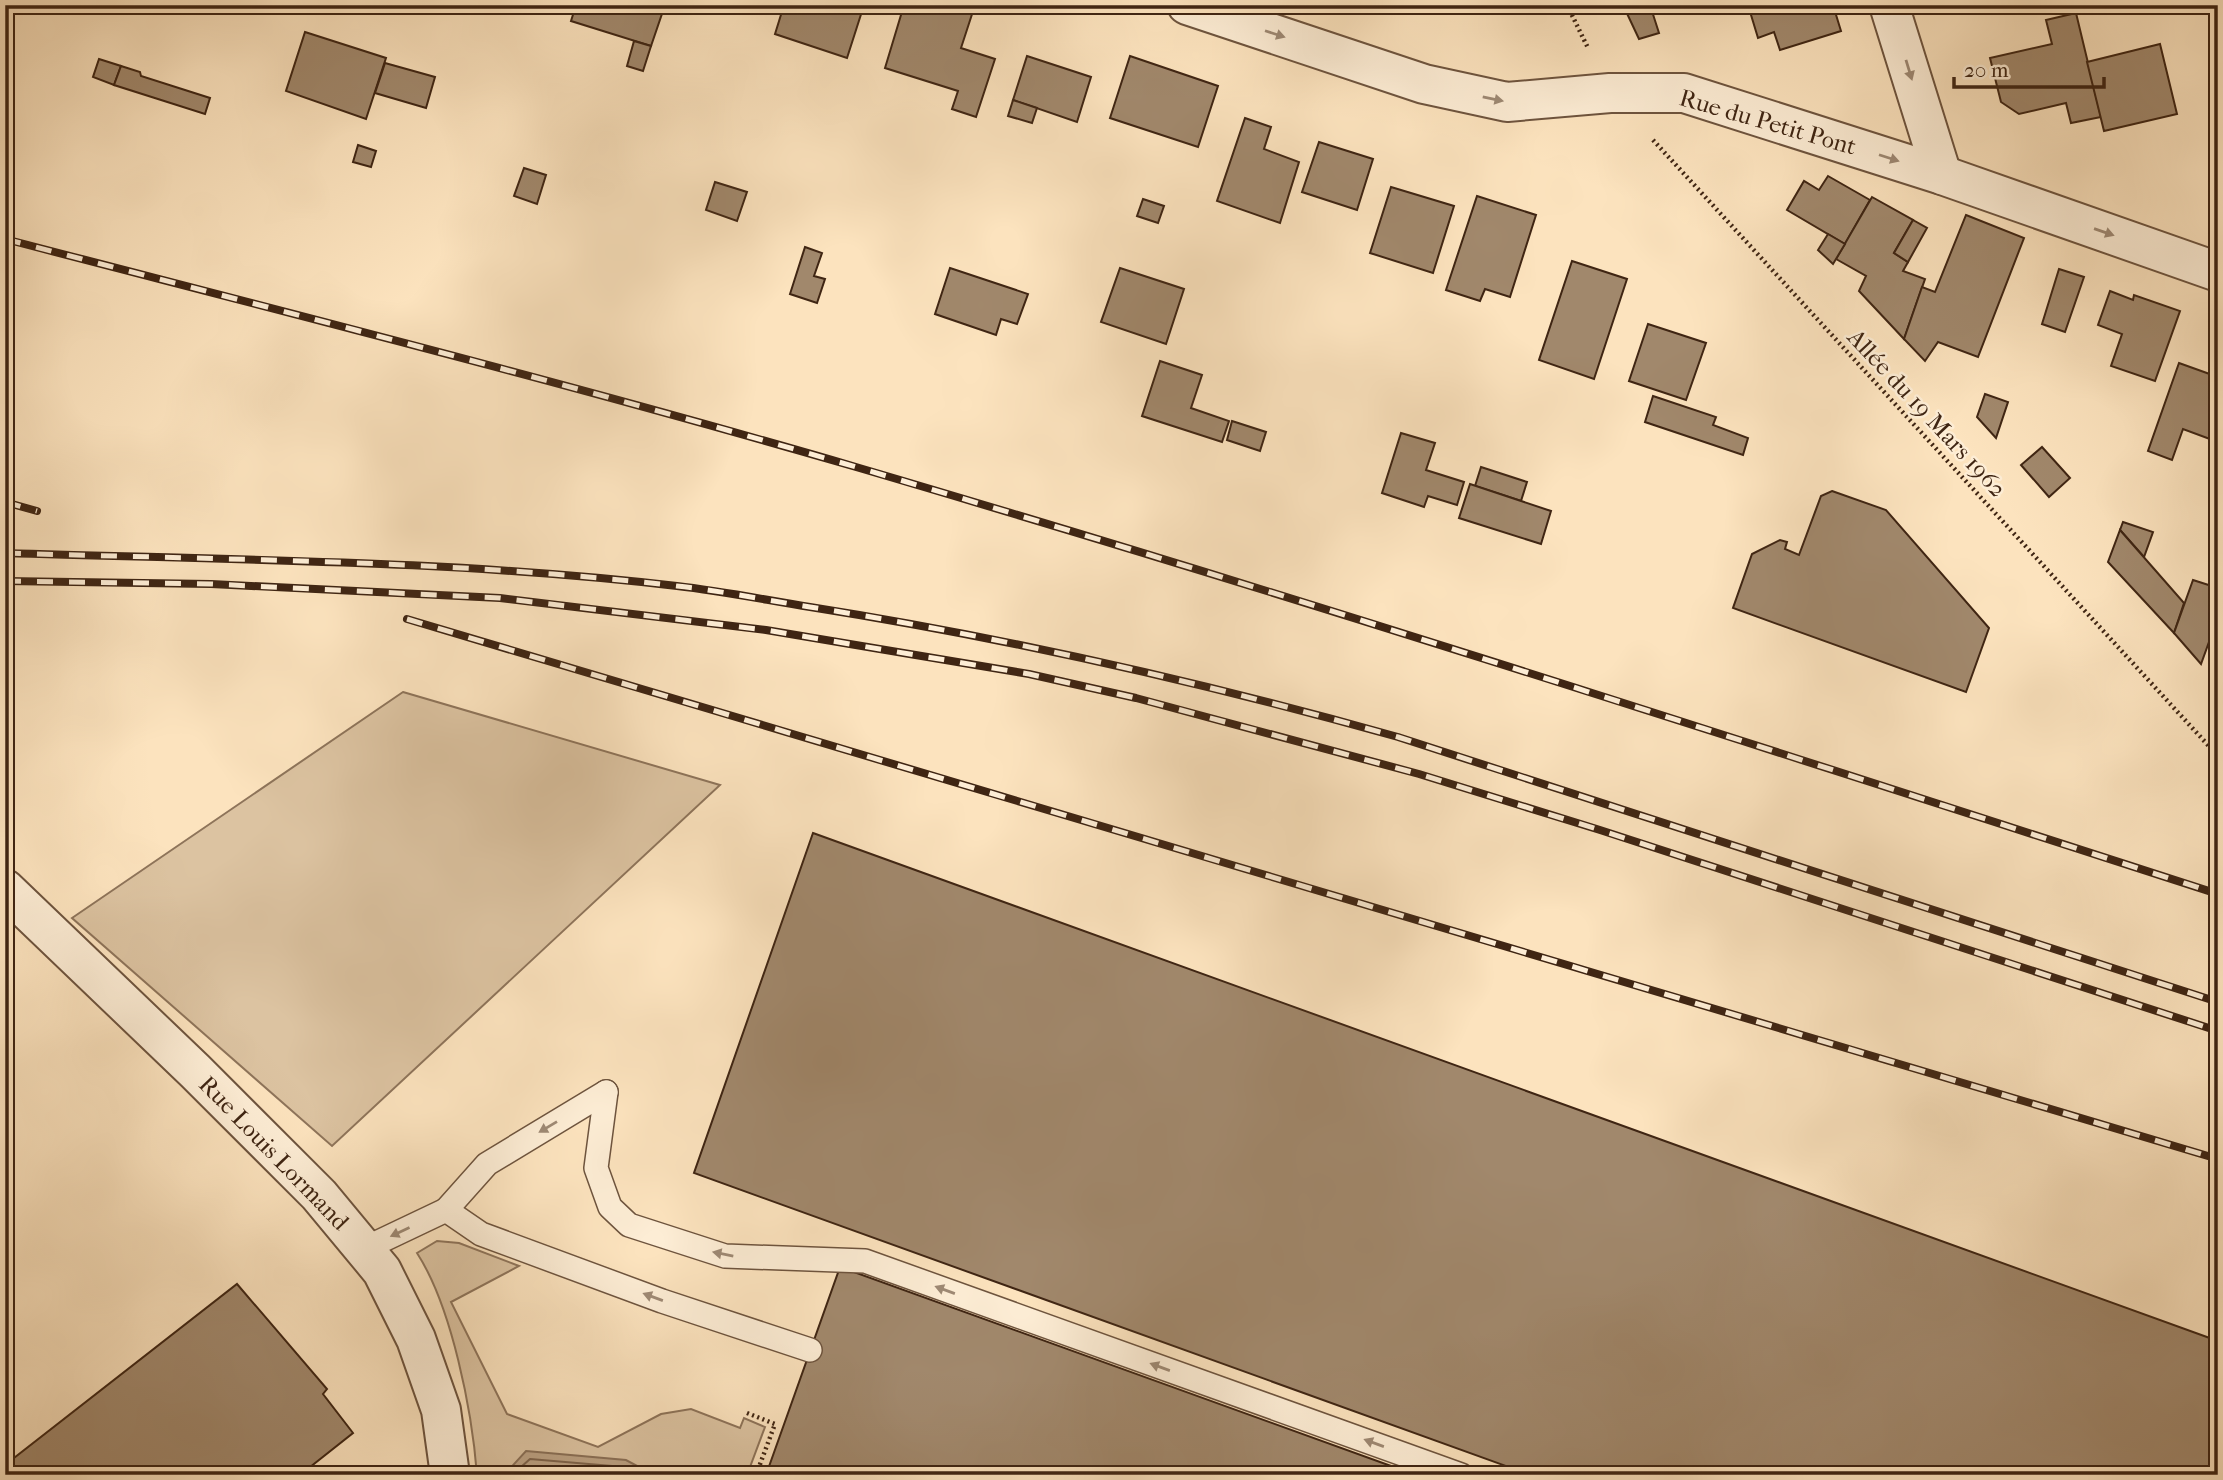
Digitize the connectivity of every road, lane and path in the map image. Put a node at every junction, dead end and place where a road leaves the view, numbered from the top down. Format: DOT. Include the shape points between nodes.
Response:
graph roads {
  1 [pos="1187,5"];
  2 [pos="1889,5"];
  3 [pos="1610,93"];
  4 [pos="1942,175"];
  5 [pos="2218,272"];
  6 [pos="2218,756"];
  7 [pos="5,889"];
  8 [pos="446,1210"];
  9 [pos="364,1249"];
  10 [pos="810,1350"];
  11 [pos="747,1413"];
  12 [pos="450,1475"];
  13 [pos="756,1475"];
  14 [pos="1461,1475"];
  1 -- 3 [label="street, Rue du Petit Pont, one-way" via="1424,84 1507,102"];
  2 -- 4 [label="street, one-way"];
  3 -- 4 [label="street, Rue du Petit Pont, one-way" via="1684,93"];
  3 -- 6 [label="path, Allée du 19 Mars 1962"];
  4 -- 5 [label="street, Rue du Petit Pont, one-way"];
  7 -- 9 [label="street, Rue Louis Lormand" via="320,1195"];
  8 -- 9 [label="lane, one-way"];
  10 -- 8 [label="lane, one-way" via="481,1234"];
  14 -- 8 [label="lane, one-way" via="865,1261 725,1256 629,1226 610,1207 596,1168 606,1092 487,1164"];
  9 -- 12 [label="street, Rue Louis Lormand" via="382,1271 416,1339 441,1410"];
  11 -- 13 [label="path" via="775,1424"];
}
